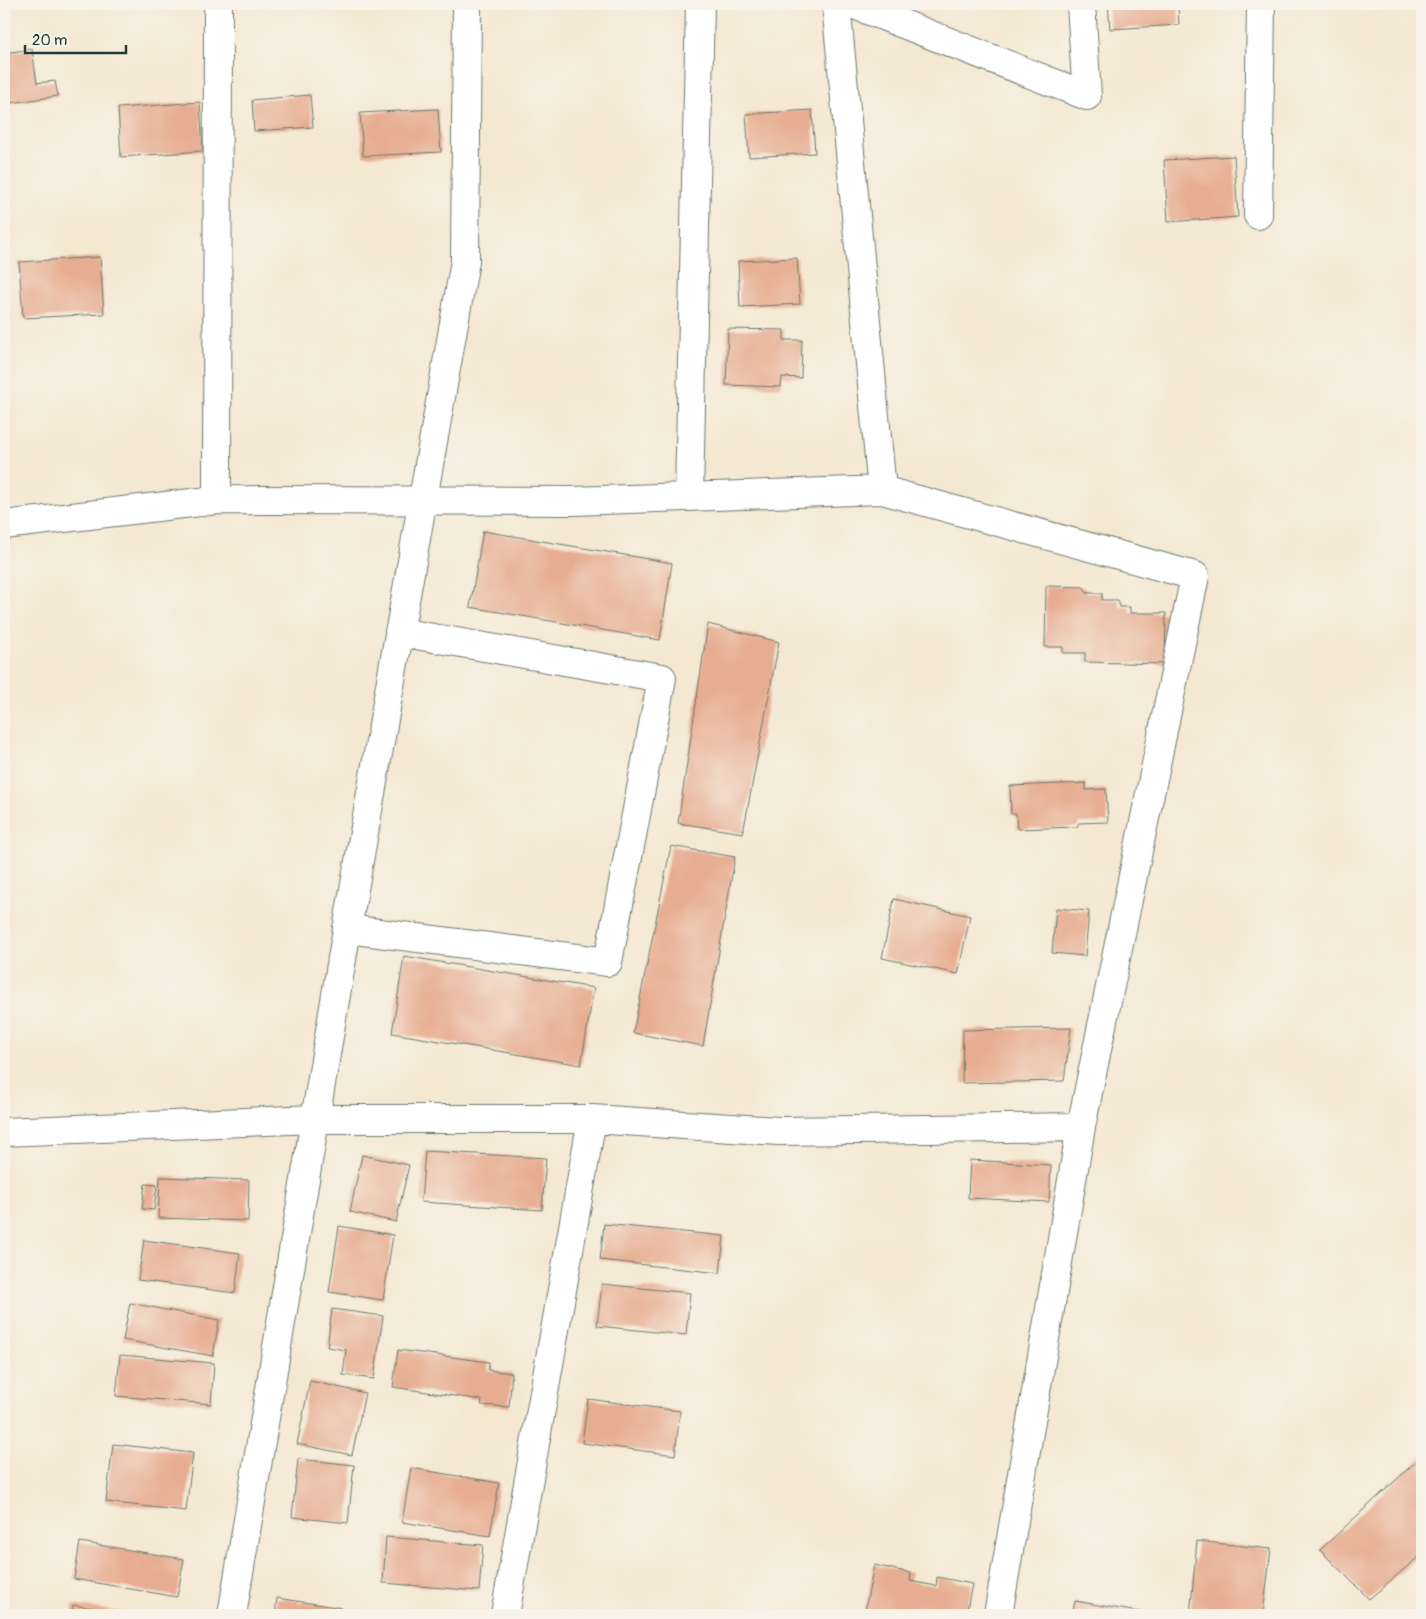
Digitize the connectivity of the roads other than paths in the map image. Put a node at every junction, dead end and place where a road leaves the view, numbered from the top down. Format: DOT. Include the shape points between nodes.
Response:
graph roads {
  1 [pos="218,4"];
  2 [pos="467,4"];
  3 [pos="700,4"];
  4 [pos="836,4"];
  5 [pos="852,4"];
  6 [pos="1081,4"];
  7 [pos="1261,4"];
  8 [pos="1258,215"];
  9 [pos="882,490"];
  10 [pos="689,496"];
  11 [pos="217,500"];
  12 [pos="421,502"];
  13 [pos="4,525"];
  14 [pos="399,632"];
  15 [pos="347,929"];
  16 [pos="315,1119"];
  17 [pos="592,1119"];
  18 [pos="1081,1127"];
  19 [pos="4,1132"];
  20 [pos="232,1615"];
  21 [pos="505,1615"];
  22 [pos="998,1615"];
  1 -- 11 [label="street"];
  2 -- 12 [label="street" via="465,261"];
  3 -- 10 [label="street"];
  4 -- 9 [label="street"];
  5 -- 6 [label="street" via="1087,96"];
  7 -- 8 [label="street"];
  9 -- 10 [label="street"];
  9 -- 18 [label="street" via="1195,576"];
  10 -- 12 [label="street"];
  11 -- 12 [label="street"];
  11 -- 13 [label="street"];
  12 -- 14 [label="street"];
  14 -- 15 [label="street"];
  14 -- 15 [label="street" via="662,678 608,962"];
  15 -- 16 [label="street"];
  16 -- 17 [label="street"];
  16 -- 19 [label="street"];
  16 -- 20 [label="street"];
  17 -- 18 [label="street" via="779,1131"];
  17 -- 21 [label="street"];
  18 -- 22 [label="street"];
}
